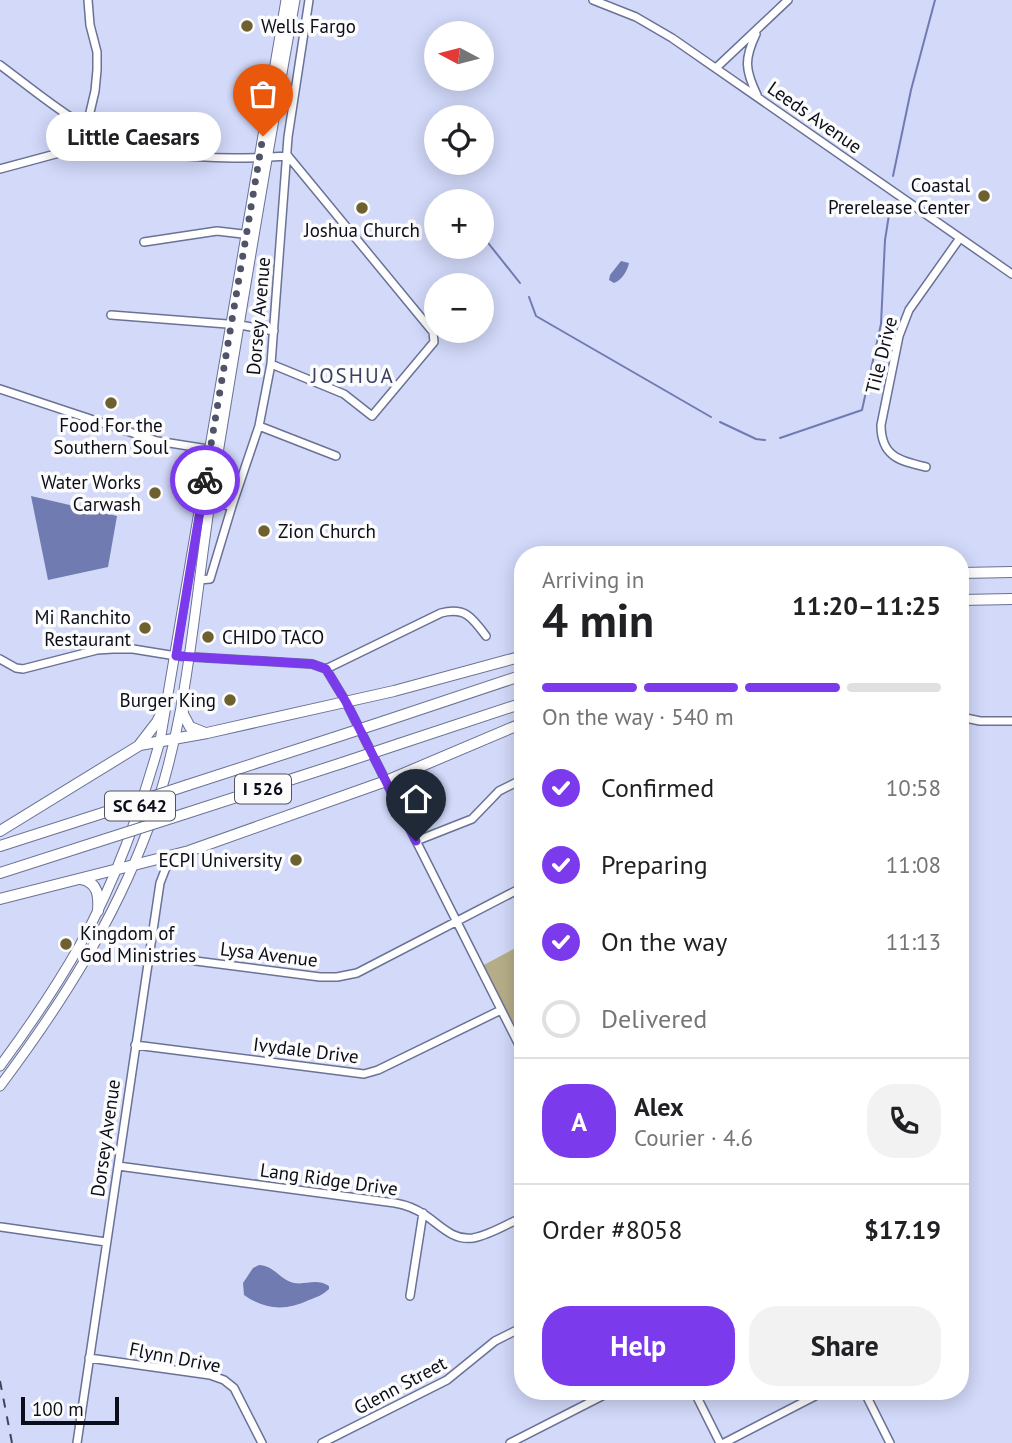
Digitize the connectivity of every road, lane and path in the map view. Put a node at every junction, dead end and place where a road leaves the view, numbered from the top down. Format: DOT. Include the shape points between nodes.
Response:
graph roads {
  1 [pos="88,0"];
  2 [pos="286,0"];
  3 [pos="295,0"];
  4 [pos="309,0"];
  5 [pos="593,0"];
  6 [pos="788,0"];
  7 [pos="760,27"];
  8 [pos="282,47"];
  9 [pos="0,65"];
  10 [pos="717,67"];
  11 [pos="757,96"];
  12 [pos="87,125"];
  13 [pos="111,139"];
  14 [pos="288,156"];
  15 [pos="264,157"];
  16 [pos="0,169"];
  17 [pos="251,235"];
  18 [pos="960,237"];
  19 [pos="144,242"];
  20 [pos="1012,274"];
  21 [pos="111,316"];
  22 [pos="236,325"];
  23 [pos="274,331"];
  24 [pos="271,364"];
  25 [pos="0,389"];
  26 [pos="260,426"];
  27 [pos="215,451"];
  28 [pos="336,456"];
  29 [pos="926,467"];
  30 [pos="206,502"];
  31 [pos="232,506"];
  32 [pos="1012,572"];
  33 [pos="969,573"];
  34 [pos="199,580"];
  35 [pos="1012,599"];
  36 [pos="969,600"];
  37 [pos="486,636"];
  38 [pos="176,656"];
  39 [pos="190,657"];
  40 [pos="514,658"];
  41 [pos="0,659"];
  42 [pos="326,669"];
  43 [pos="514,678"];
  44 [pos="182,702"];
  45 [pos="346,702"];
  46 [pos="166,704"];
  47 [pos="514,706"];
  48 [pos="969,719"];
  49 [pos="1012,721"];
  50 [pos="514,727"];
  51 [pos="207,733"];
  52 [pos="174,739"];
  53 [pos="160,741"];
  54 [pos="140,745"];
  55 [pos="386,781"];
  56 [pos="514,784"];
  57 [pos="0,831"];
  58 [pos="416,841"];
  59 [pos="0,846"];
  60 [pos="189,851"];
  61 [pos="134,865"];
  62 [pos="116,870"];
  63 [pos="0,873"];
  64 [pos="76,878"];
  65 [pos="514,892"];
  66 [pos="0,899"];
  67 [pos="98,911"];
  68 [pos="457,922"];
  69 [pos="149,955"];
  70 [pos="501,1010"];
  71 [pos="514,1036"];
  72 [pos="135,1045"];
  73 [pos="0,1066"];
  74 [pos="0,1086"];
  75 [pos="118,1166"];
  76 [pos="424,1213"];
  77 [pos="514,1220"];
  78 [pos="1,1227"];
  79 [pos="106,1242"];
  80 [pos="410,1296"];
  81 [pos="514,1332"];
  82 [pos="89,1358"];
  83 [pos="594,1400"];
  84 [pos="699,1400"];
  85 [pos="807,1400"];
  86 [pos="868,1400"];
  87 [pos="77,1443"];
  88 [pos="262,1443"];
  89 [pos="321,1443"];
  90 [pos="510,1443"];
  91 [pos="722,1443"];
  92 [pos="890,1443"];
  1 -- 12 [label="street" via="97,69"];
  2 -- 8 [label="main road, SC 642"];
  3 -- 8 [label="main road, SC 642"];
  4 -- 14 [label="street, Dorsey Avenue"];
  5 -- 10 [label="street, Leeds Avenue" via="636,17"];
  6 -- 7 [label="street"];
  7 -- 10 [label="street"];
  7 -- 11 [label="street" via="746,63"];
  8 -- 15 [label="main road, SC 642"];
  9 -- 12 [label="street"];
  10 -- 11 [label="street, Leeds Avenue"];
  11 -- 18 [label="street, Leeds Avenue"];
  12 -- 13 [label="street"];
  13 -- 15 [label="street" via="167,154"];
  13 -- 16 [label="street"];
  14 -- 15 [label="street"];
  14 -- 23 [label="street, Dorsey Avenue"];
  14 -- 24 [label="street" via="433,332 434,342 372,416 345,394"];
  15 -- 17 [label="main road, SC 642"];
  17 -- 19 [label="street" via="216,231"];
  17 -- 22 [label="main road, SC 642"];
  18 -- 20 [label="street, Leeds Avenue"];
  18 -- 29 [label="street, Tile Drive" via="909,310 899,336 881,425 884,447 893,456"];
  21 -- 22 [label="street"];
  22 -- 23 [label="street"];
  22 -- 27 [label="main road, SC 642"];
  23 -- 24 [label="street, Dorsey Avenue"];
  24 -- 26 [label="street, Dorsey Avenue"];
  25 -- 27 [label="street" via="157,441"];
  26 -- 28 [label="street"];
  26 -- 31 [label="street, Dorsey Avenue"];
  27 -- 30 [label="main road, SC 642"];
  30 -- 31 [label="street"];
  30 -- 34 [label="main road, SC 642"];
  30 -- 38 [label="main road, SC 642"];
  31 -- 34 [label="street, Dorsey Avenue" via="210,579"];
  32 -- 33 [label="highway"];
  34 -- 39 [label="main road, SC 642"];
  35 -- 36 [label="highway"];
  37 -- 42 [label="street" via="474,619 455,610"];
  38 -- 39 [label="street"];
  38 -- 41 [label="street" via="133,649 97,650 23,669"];
  38 -- 46 [label="main road, SC 642"];
  39 -- 42 [label="street" via="312,664"];
  39 -- 44 [label="main road, SC 642"];
  40 -- 45 [label="highway"];
  42 -- 45 [label="street"];
  43 -- 59 [label="highway, I 526, bridge"];
  44 -- 51 [label="highway" via="190,727"];
  44 -- 52 [label="main road, SC 642"];
  45 -- 51 [label="highway"];
  45 -- 55 [label="street"];
  46 -- 53 [label="main road, SC 642"];
  46 -- 54 [label="highway"];
  47 -- 63 [label="highway, I 526, bridge"];
  48 -- 49 [label="street"];
  50 -- 55 [label="highway"];
  51 -- 52 [label="highway"];
  52 -- 53 [label="highway"];
  52 -- 61 [label="main road, SC 642"];
  53 -- 54 [label="highway"];
  53 -- 62 [label="main road, SC 642"];
  54 -- 57 [label="highway"];
  55 -- 58 [label="street"];
  55 -- 60 [label="highway"];
  56 -- 58 [label="street" via="499,791 472,819"];
  58 -- 68 [label="street"];
  60 -- 61 [label="highway"];
  60 -- 69 [label="street, Dorsey Avenue" via="167,865 160,883"];
  61 -- 62 [label="highway"];
  61 -- 74 [label="main road, SC 642" via="91,951"];
  62 -- 64 [label="highway"];
  62 -- 67 [label="main road, SC 642"];
  64 -- 66 [label="highway"];
  64 -- 67 [label="highway" via="94,887"];
  65 -- 68 [label="street, Lysa Avenue"];
  67 -- 73 [label="main road, SC 642" via="35,1018"];
  68 -- 69 [label="street, Lysa Avenue" via="357,973 337,977"];
  68 -- 70 [label="street"];
  69 -- 72 [label="street, Dorsey Avenue"];
  70 -- 71 [label="street"];
  70 -- 72 [label="street, Ivydale Drive" via="364,1074"];
  72 -- 75 [label="street, Dorsey Avenue"];
  75 -- 76 [label="street, Lang Ridge Drive" via="395,1203"];
  75 -- 79 [label="street, Dorsey Avenue"];
  76 -- 77 [label="street, Lang Ridge Drive" via="454,1236 469,1239"];
  76 -- 80 [label="street"];
  78 -- 79 [label="street"];
  79 -- 82 [label="street, Dorsey Avenue"];
  81 -- 89 [label="street, Glenn Street" via="447,1380"];
  82 -- 87 [label="street, Dorsey Avenue"];
  82 -- 88 [label="street, Flynn Drive" via="224,1380 234,1388"];
  83 -- 90 [label="street"];
  84 -- 91 [label="street"];
  85 -- 91 [label="street"];
  86 -- 92 [label="street"];
}
